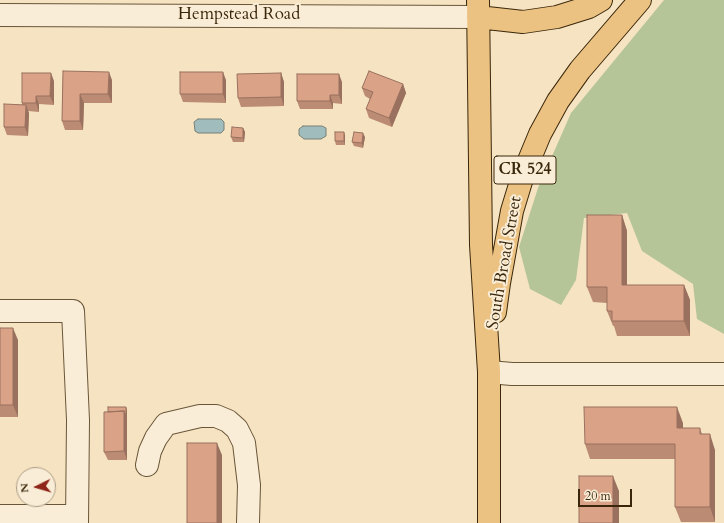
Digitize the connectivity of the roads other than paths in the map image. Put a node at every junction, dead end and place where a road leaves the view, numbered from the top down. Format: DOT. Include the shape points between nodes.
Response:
graph roads {
  1 [pos="601,0"];
  2 [pos="640,0"];
  3 [pos="201,8"];
  4 [pos="478,8"];
  5 [pos="0,15"];
  6 [pos="0,311"];
  7 [pos="489,372"];
  8 [pos="724,374"];
  9 [pos="147,465"];
  10 [pos="0,516"];
  11 [pos="77,519"];
  12 [pos="248,523"];
  13 [pos="489,523"];
  1 -- 4 [label="main road" via="589,7 557,17 523,22"];
  2 -- 7 [label="main road, South Broad Street / CR 524" via="580,70 558,101 522,175 498,283"];
  3 -- 4 [label="street, Hempstead Road"];
  3 -- 5 [label="street, Hempstead Road"];
  4 -- 7 [label="main road, South Broad Street / CR 524" via="481,245"];
  6 -- 11 [label="street" via="73,311 78,420"];
  7 -- 8 [label="street"];
  7 -- 13 [label="main road, South Broad Street / CR 524"];
  9 -- 12 [label="street" via="152,444 166,424 200,416 216,416 228,421 237,429 244,443 249,485"];
  10 -- 11 [label="street"];
}
